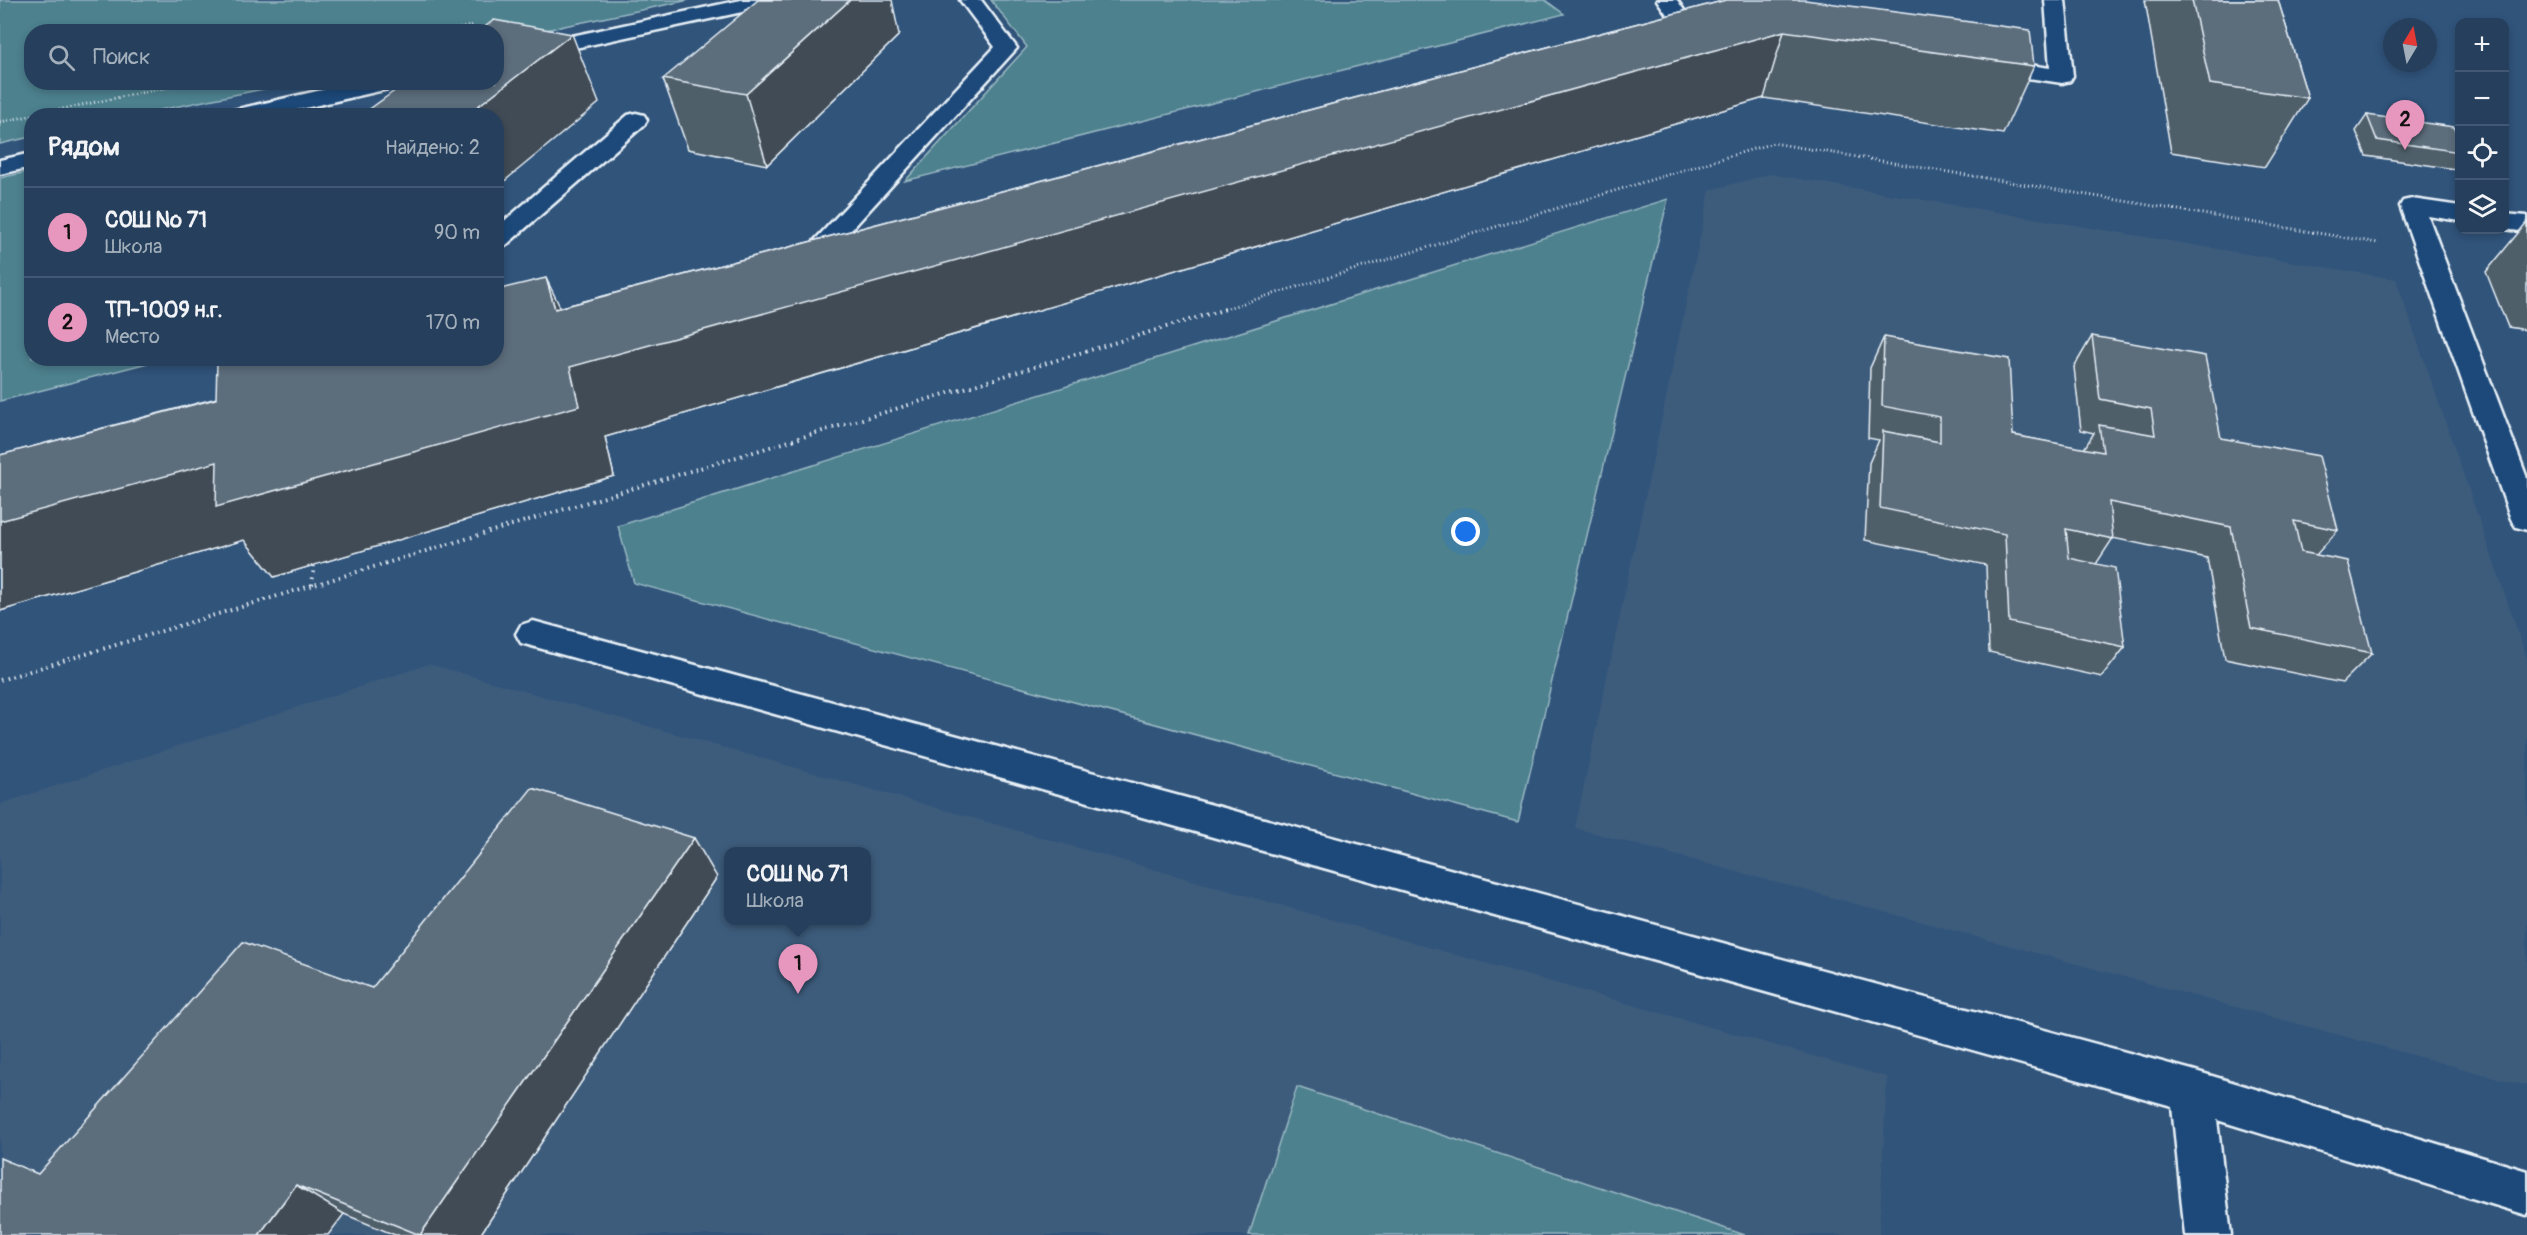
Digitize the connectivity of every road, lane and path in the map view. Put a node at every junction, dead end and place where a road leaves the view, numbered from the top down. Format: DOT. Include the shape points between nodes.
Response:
graph roads {
  1 [pos="770,0"];
  2 [pos="970,0"];
  3 [pos="1667,0"];
  4 [pos="2055,0"];
  5 [pos="1682,25"];
  6 [pos="504,57"];
  7 [pos="1970,63"];
  8 [pos="154,90"];
  9 [pos="353,90"];
  10 [pos="68,108"];
  11 [pos="273,108"];
  12 [pos="24,117"];
  13 [pos="636,120"];
  14 [pos="0,122"];
  15 [pos="24,162"];
  16 [pos="0,167"];
  17 [pos="2455,213"];
  18 [pos="2509,222"];
  19 [pos="2527,224"];
  20 [pos="504,234"];
  21 [pos="858,237"];
  22 [pos="2429,251"];
  23 [pos="2527,519"];
  24 [pos="314,566"];
  25 [pos="312,585"];
  26 [pos="533,634"];
  27 [pos="0,680"];
  28 [pos="2192,1091"];
  29 [pos="2527,1193"];
  30 [pos="2208,1235"];
  1 -- 6 [label="street"];
  2 -- 21 [label="street" via="1006,48 812,249"];
  3 -- 5 [label="street"];
  4 -- 7 [label="street" via="2062,76"];
  8 -- 10 [label="path"];
  9 -- 11 [label="street"];
  12 -- 14 [label="path"];
  13 -- 20 [label="street"];
  15 -- 16 [label="street"];
  17 -- 22 [label="street" via="2412,206"];
  18 -- 19 [label="street"];
  22 -- 23 [label="street"];
  22 -- 25 [label="path" via="1773,143"];
  24 -- 25 [label="path"];
  25 -- 27 [label="path"];
  26 -- 28 [label="street"];
  28 -- 29 [label="street"];
  28 -- 30 [label="street"];
}
